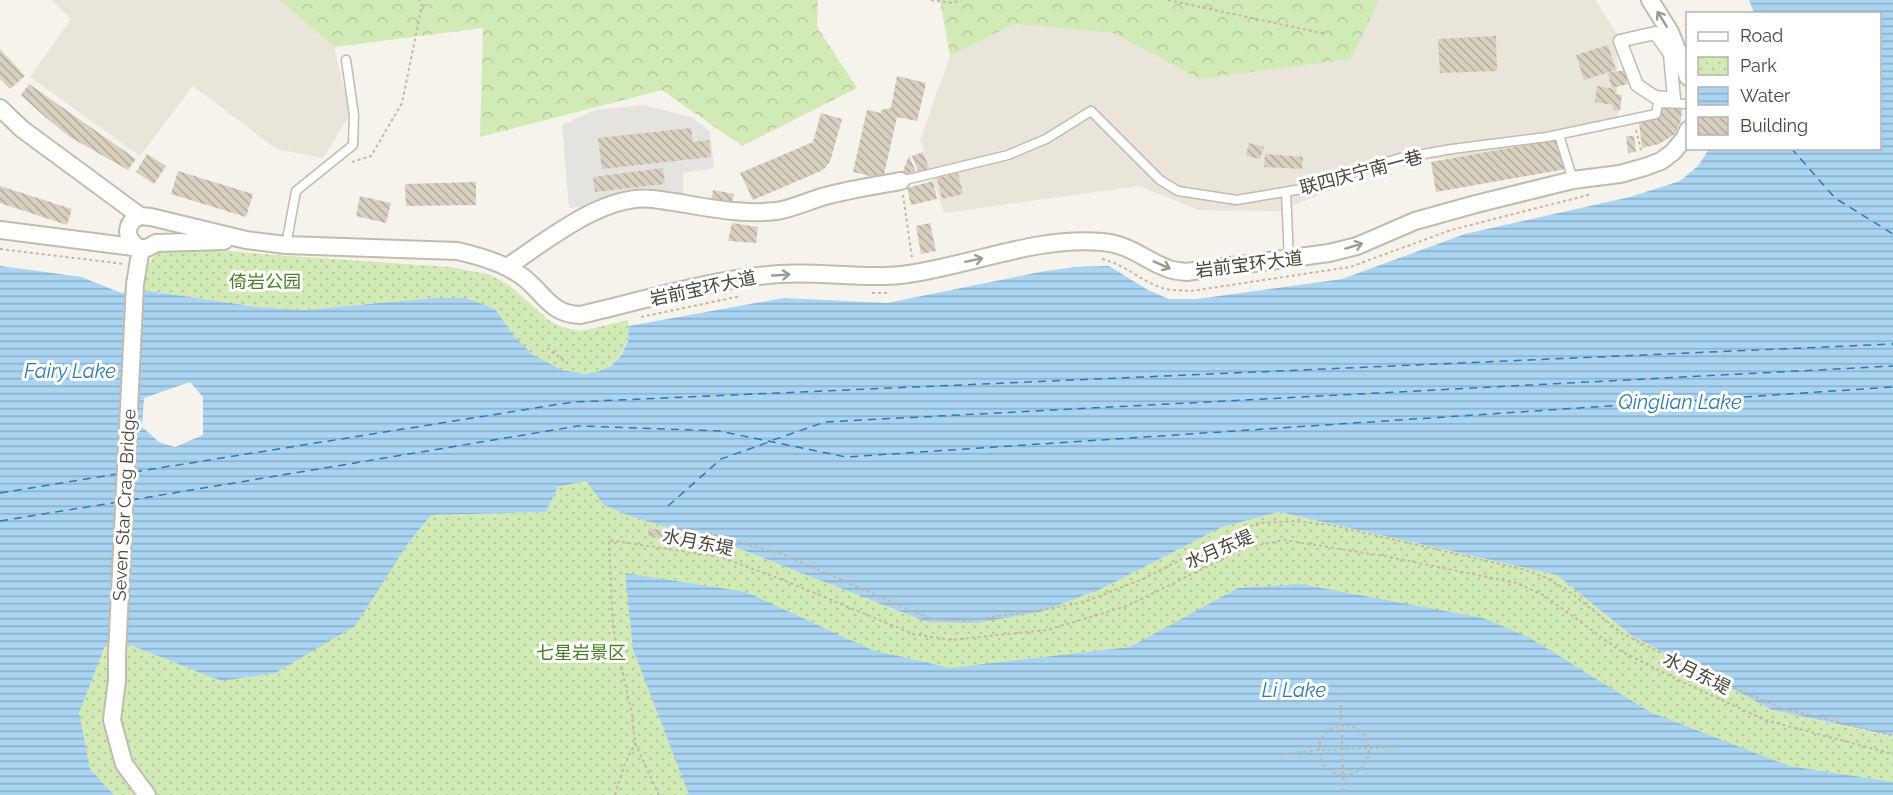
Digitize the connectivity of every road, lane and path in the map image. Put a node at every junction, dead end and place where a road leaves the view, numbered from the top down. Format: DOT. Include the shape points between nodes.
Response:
graph roads {
  1 [pos="419,0"];
  2 [pos="931,0"];
  3 [pos="961,0"];
  4 [pos="1168,0"];
  5 [pos="1650,0"];
  6 [pos="1326,34"];
  7 [pos="346,60"];
  8 [pos="1686,72"];
  9 [pos="1637,85"];
  10 [pos="1686,104"];
  11 [pos="0,108"];
  12 [pos="1634,118"];
  13 [pos="1686,134"];
  14 [pos="1559,135"];
  15 [pos="353,145"];
  16 [pos="1645,167"];
  17 [pos="1573,180"];
  18 [pos="901,181"];
  19 [pos="1286,192"];
  20 [pos="146,216"];
  21 [pos="0,230"];
  22 [pos="246,240"];
  23 [pos="286,245"];
  24 [pos="145,246"];
  25 [pos="0,249"];
  26 [pos="1289,259"];
  27 [pos="139,266"];
  28 [pos="507,267"];
  29 [pos="914,272"];
  30 [pos="547,348"];
  31 [pos="567,363"];
  32 [pos="709,532"];
  33 [pos="1340,693"];
  34 [pos="1342,725"];
  35 [pos="1893,736"];
  36 [pos="635,743"];
  37 [pos="1398,747"];
  38 [pos="1342,749"];
  39 [pos="1369,749"];
  40 [pos="1318,750"];
  41 [pos="1286,754"];
  42 [pos="1893,754"];
  43 [pos="1343,776"];
  44 [pos="147,795"];
  45 [pos="615,795"];
  46 [pos="659,795"];
  47 [pos="1344,795"];
  1 -- 15 [label="path" via="422,5 402,103 371,156 352,163"];
  2 -- 3 [label="path"];
  4 -- 6 [label="path"];
  8 -- 5 [label="street, one-way" via="1670,32"];
  7 -- 15 [label="lane" via="354,116"];
  9 -- 9 [label="street" via="1655,97 1674,99 1670,54 1654,33 1620,41"];
  10 -- 12 [label="lane, 联四庆宁南一巷" via="1658,103 1656,114"];
  11 -- 20 [label="street" via="22,129"];
  12 -- 14 [label="lane, 联四庆宁南一巷"];
  12 -- 16 [label="path"];
  13 -- 16 [label="street, 岩前宝环大道" via="1673,152"];
  14 -- 17 [label="lane"];
  14 -- 19 [label="lane, 联四庆宁南一巷" via="1400,158 1325,185"];
  15 -- 23 [label="lane" via="296,191"];
  16 -- 17 [label="street, 岩前宝环大道"];
  26 -- 17 [label="street, 岩前宝环大道, one-way" via="1357,246 1415,221"];
  18 -- 19 [label="lane, 联四庆宁南一巷" via="1008,155 1046,139 1091,111 1160,180 1178,191 1237,200"];
  18 -- 28 [label="street" via="830,194 779,211 710,210 651,199 620,201 575,221"];
  18 -- 29 [label="path"];
  19 -- 26 [label="lane"];
  20 -- 22 [label="street"];
  20 -- 24 [label="street" via="160,228 159,239"];
  20 -- 24 [label="street" via="131,222 128,232 132,242"];
  21 -- 24 [label="street"];
  22 -- 23 [label="street"];
  22 -- 24 [label="street"];
  23 -- 28 [label="street" via="457,251"];
  24 -- 27 [label="street, Seven Star Crag Bridge"];
  25 -- 27 [label="path"];
  29 -- 26 [label="street, 岩前宝环大道, one-way" via="1048,244 1089,241 1119,244 1170,269 1186,272"];
  27 -- 44 [label="street, Seven Star Crag Bridge" via="112,720 124,764"];
  28 -- 29 [label="street, 岩前宝环大道, one-way" via="568,315 736,279 782,274 878,276"];
  30 -- 31 [label="path"];
  32 -- 35 [label="path" via="782,554 931,619 966,621 1084,602 1143,579 1258,523 1296,521 1330,525 1545,577 1623,634 1714,679 1781,708"];
  33 -- 34 [label="path"];
  34 -- 38 [label="path"];
  34 -- 39 [label="path" via="1350,725 1364,734"];
  34 -- 40 [label="path" via="1328,730"];
  36 -- 42 [label="path, 水月东堤" via="613,628 609,540 721,557 913,634 951,640 1047,630 1127,606 1245,549 1284,540 1517,583 1545,596 1619,650 1765,720"];
  36 -- 45 [label="path"];
  36 -- 46 [label="path"];
  37 -- 39 [label="path"];
  38 -- 39 [label="path"];
  38 -- 40 [label="path"];
  38 -- 43 [label="path"];
  39 -- 43 [label="path" via="1365,765"];
  40 -- 41 [label="path"];
  40 -- 43 [label="path" via="1329,771"];
  43 -- 47 [label="path"];
}
